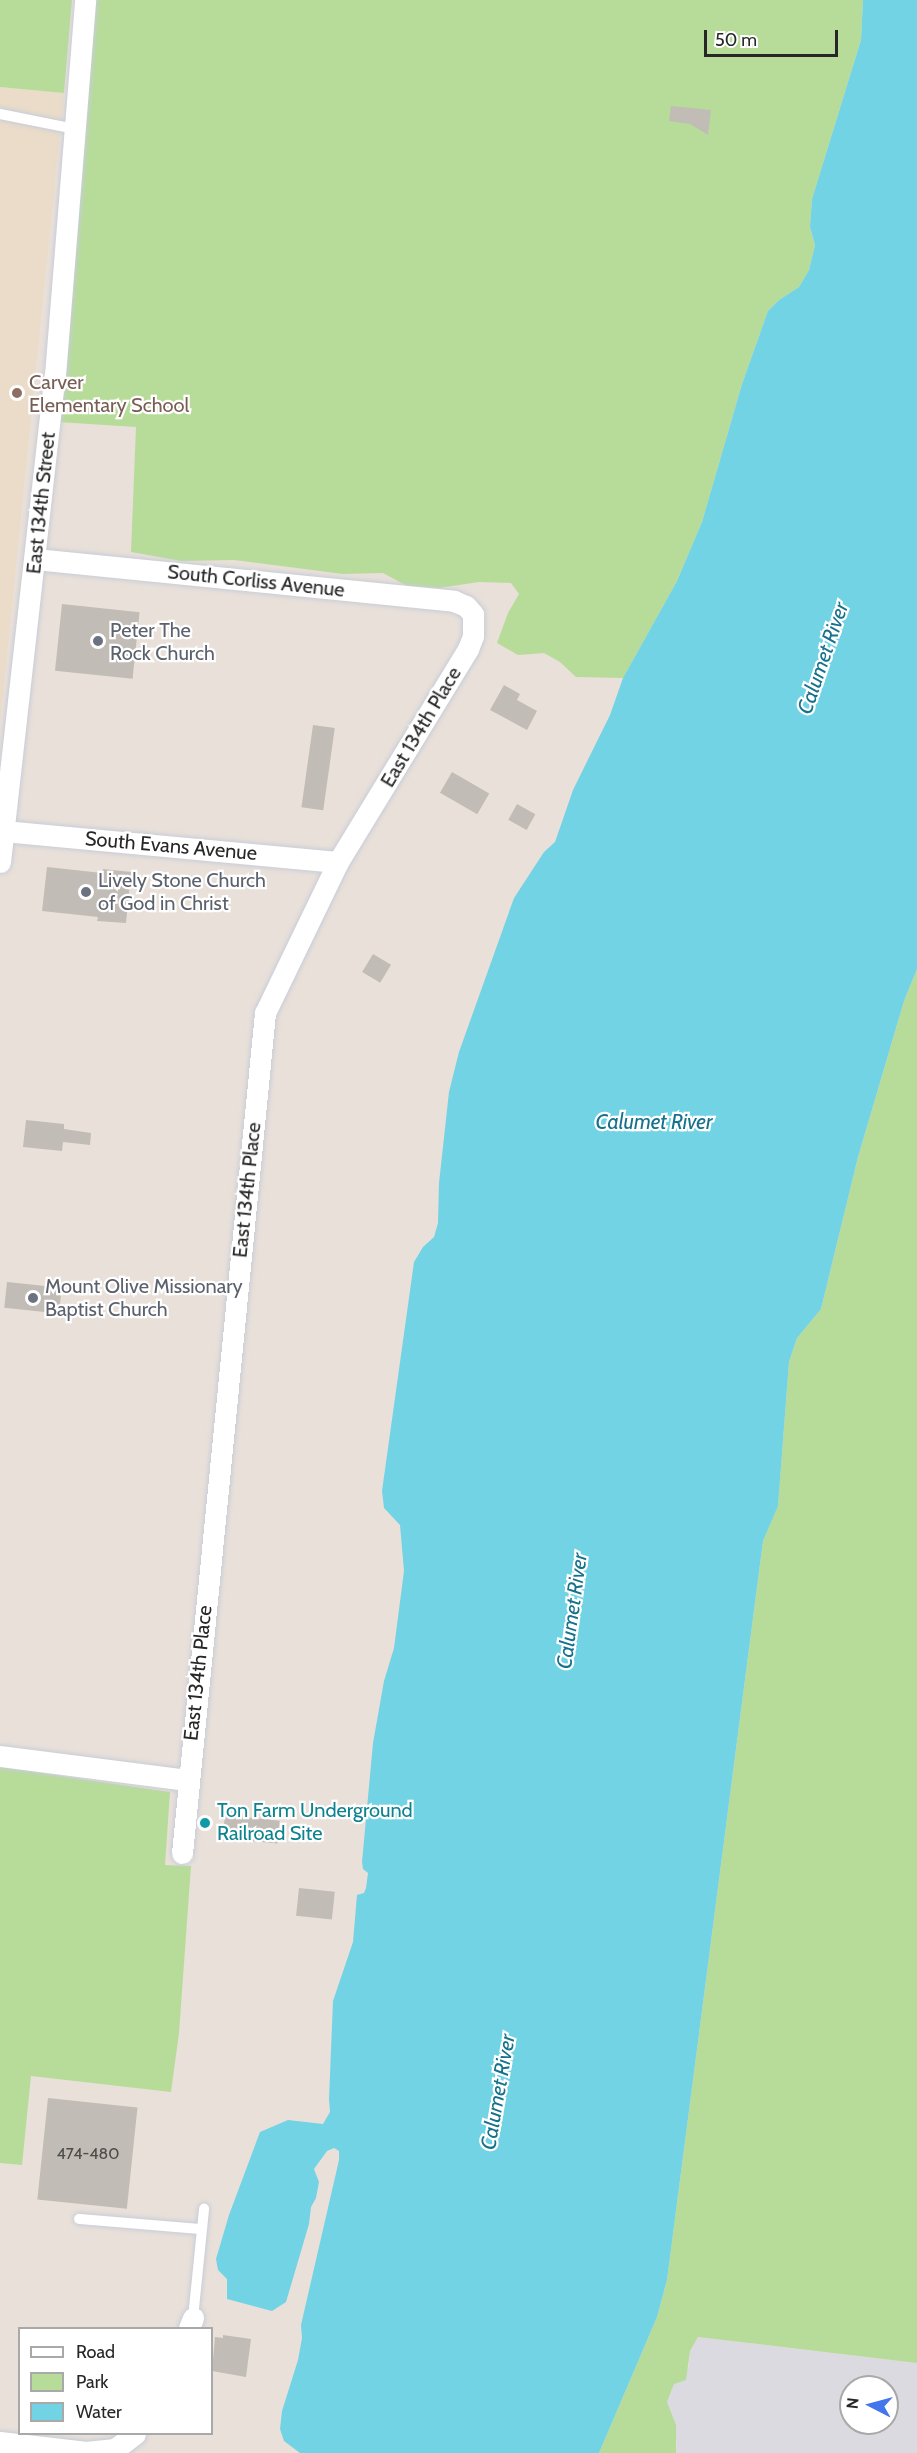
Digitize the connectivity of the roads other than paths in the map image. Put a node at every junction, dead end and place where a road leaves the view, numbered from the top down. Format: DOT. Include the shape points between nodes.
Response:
graph roads {
  1 [pos="85,0"];
  2 [pos="0,114"];
  3 [pos="75,129"];
  4 [pos="35,559"];
  5 [pos="474,614"];
  6 [pos="3,831"];
  7 [pos="0,862"];
  8 [pos="338,862"];
  9 [pos="0,1756"];
  10 [pos="188,1780"];
  11 [pos="182,1853"];
  12 [pos="204,2208"];
  13 [pos="79,2219"];
  14 [pos="201,2229"];
  15 [pos="191,2323"];
  16 [pos="132,2435"];
  17 [pos="0,2442"];
  1 -- 3 [label="street, East 134th Street"];
  2 -- 3 [label="lane"];
  3 -- 4 [label="street, East 134th Street" via="62,308"];
  4 -- 5 [label="street, South Corliss Avenue" via="454,601"];
  4 -- 6 [label="street, East 134th Street"];
  5 -- 8 [label="street, East 134th Place" via="468,649"];
  6 -- 7 [label="street, East 134th Street"];
  6 -- 8 [label="street, South Evans Avenue"];
  8 -- 10 [label="street, East 134th Place" via="265,1012"];
  9 -- 10 [label="street"];
  10 -- 11 [label="street, East 134th Place"];
  12 -- 14 [label="lane"];
  13 -- 14 [label="lane"];
  14 -- 15 [label="lane"];
  16 -- 17 [label="street" via="115,2449 86,2452"];
}
